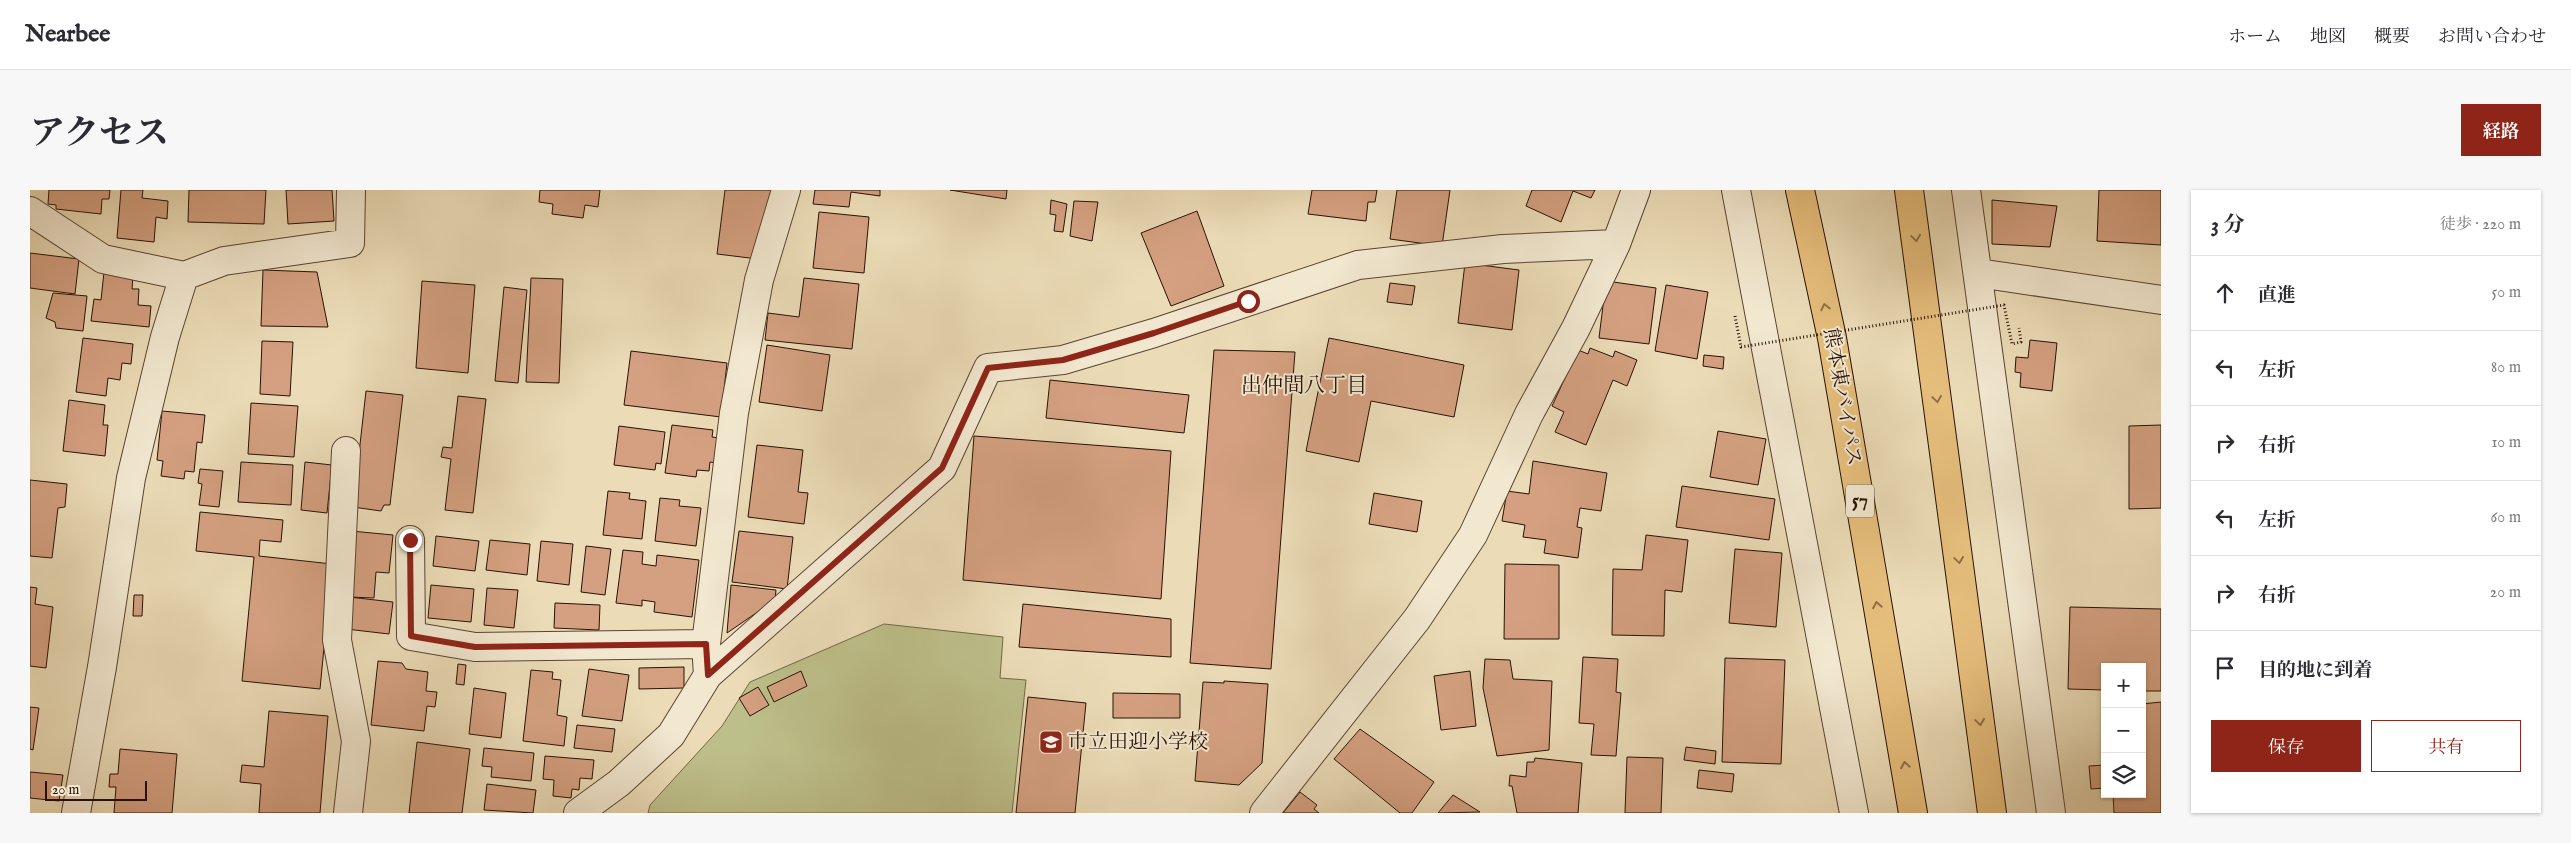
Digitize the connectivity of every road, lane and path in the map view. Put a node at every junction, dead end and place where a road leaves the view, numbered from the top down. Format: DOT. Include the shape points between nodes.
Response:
graph roads {
  1 [pos="351,190"];
  2 [pos="786,190"];
  3 [pos="1636,190"];
  4 [pos="1736,190"];
  5 [pos="1800,190"];
  6 [pos="1909,190"];
  7 [pos="1966,190"];
  8 [pos="30,210"];
  9 [pos="1616,244"];
  10 [pos="1978,273"];
  11 [pos="184,276"];
  12 [pos="2161,300"];
  13 [pos="1735,316"];
  14 [pos="2020,328"];
  15 [pos="346,450"];
  16 [pos="410,540"];
  17 [pos="706,644"];
  18 [pos="708,675"];
  19 [pos="619,783"];
  20 [pos="76,813"];
  21 [pos="348,813"];
  22 [pos="578,813"];
  23 [pos="613,813"];
  24 [pos="1264,813"];
  25 [pos="1854,813"];
  26 [pos="1913,813"];
  27 [pos="1992,813"];
  28 [pos="2051,813"];
  1 -- 11 [label="street" via="350,243 224,261"];
  2 -- 17 [label="street" via="759,280 734,413"];
  3 -- 9 [label="street"];
  4 -- 25 [label="street"];
  26 -- 5 [label="highway, 熊本東バイパス / 57, one-way" via="1832,338"];
  6 -- 27 [label="highway, one-way"];
  7 -- 10 [label="street"];
  8 -- 11 [label="street" via="103,259"];
  9 -- 18 [label="street" via="1503,249 1358,265 1063,360 988,368 942,468"];
  9 -- 24 [label="street" via="1576,328 1529,414 1473,535 1417,619"];
  10 -- 12 [label="street"];
  10 -- 28 [label="street"];
  11 -- 20 [label="street" via="165,337 131,478"];
  13 -- 14 [label="path, bridge" via="1741,347 2004,305 2012,344 2021,342"];
  15 -- 21 [label="street" via="337,640 356,741"];
  16 -- 17 [label="street" via="411,636 475,647"];
  17 -- 18 [label="street"];
  18 -- 19 [label="street" via="671,735"];
  19 -- 22 [label="street"];
  19 -- 23 [label="street"];
}
